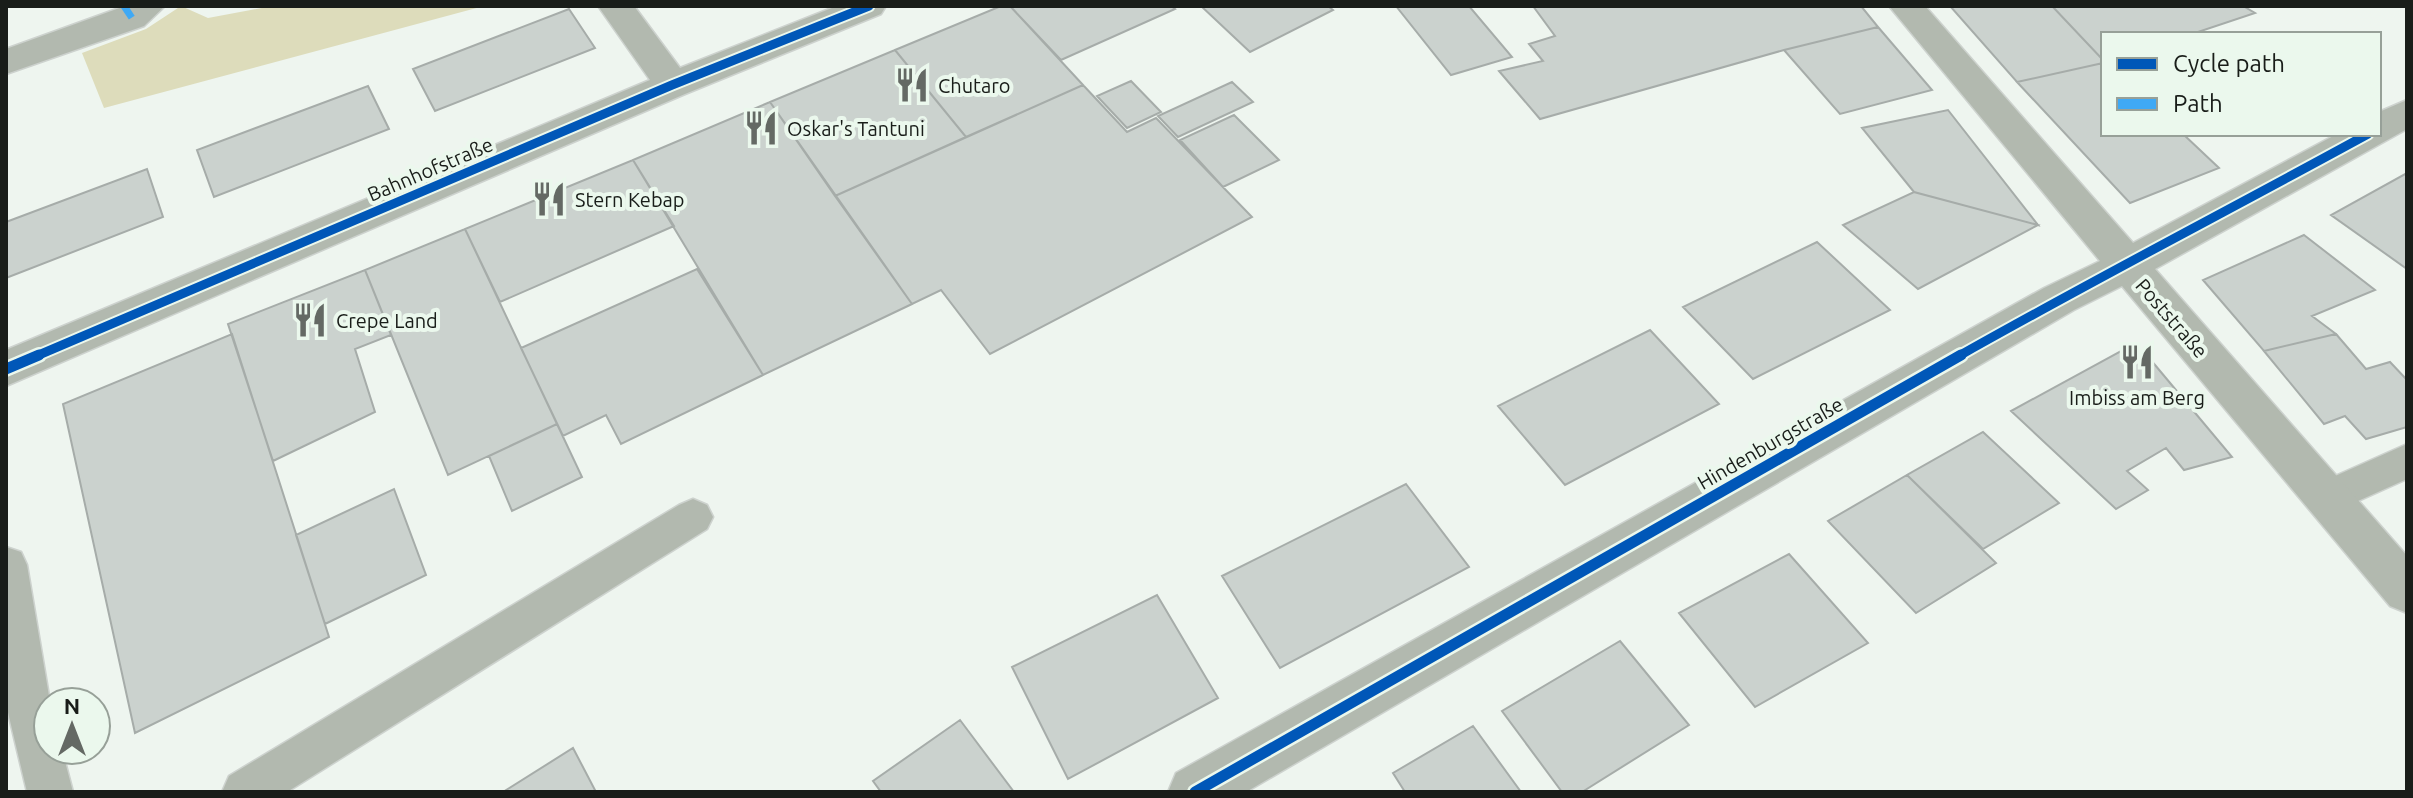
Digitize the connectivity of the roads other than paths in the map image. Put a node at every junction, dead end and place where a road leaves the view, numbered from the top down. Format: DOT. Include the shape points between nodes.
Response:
graph roads {
  1 [pos="148,6"];
  2 [pos="615,6"];
  3 [pos="869,6"];
  4 [pos="1906,6"];
  5 [pos="6,62"];
  6 [pos="672,85"];
  7 [pos="2407,113"];
  8 [pos="2381,127"];
  9 [pos="2364,136"];
  10 [pos="2126,266"];
  11 [pos="6,369"];
  12 [pos="2407,461"];
  13 [pos="2329,497"];
  14 [pos="693,517"];
  15 [pos="6,565"];
  16 [pos="2407,591"];
  17 [pos="50,792"];
  18 [pos="245,792"];
  19 [pos="1195,792"];
  1 -- 5 [label="street" via="132,18"];
  2 -- 6 [label="street"];
  3 -- 6 [label="street, Bahnhofstraße"];
  4 -- 10 [label="street, Poststraße"];
  6 -- 11 [label="street, Bahnhofstraße"];
  7 -- 8 [label="street"];
  9 -- 10 [label="street, Hindenburgstraße"];
  10 -- 13 [label="street, Poststraße"];
  10 -- 19 [label="street, Hindenburgstraße" via="2059,299"];
  12 -- 13 [label="lane"];
  13 -- 16 [label="street, Poststraße"];
  14 -- 18 [label="lane"];
  15 -- 17 [label="lane" via="28,704"];
}
